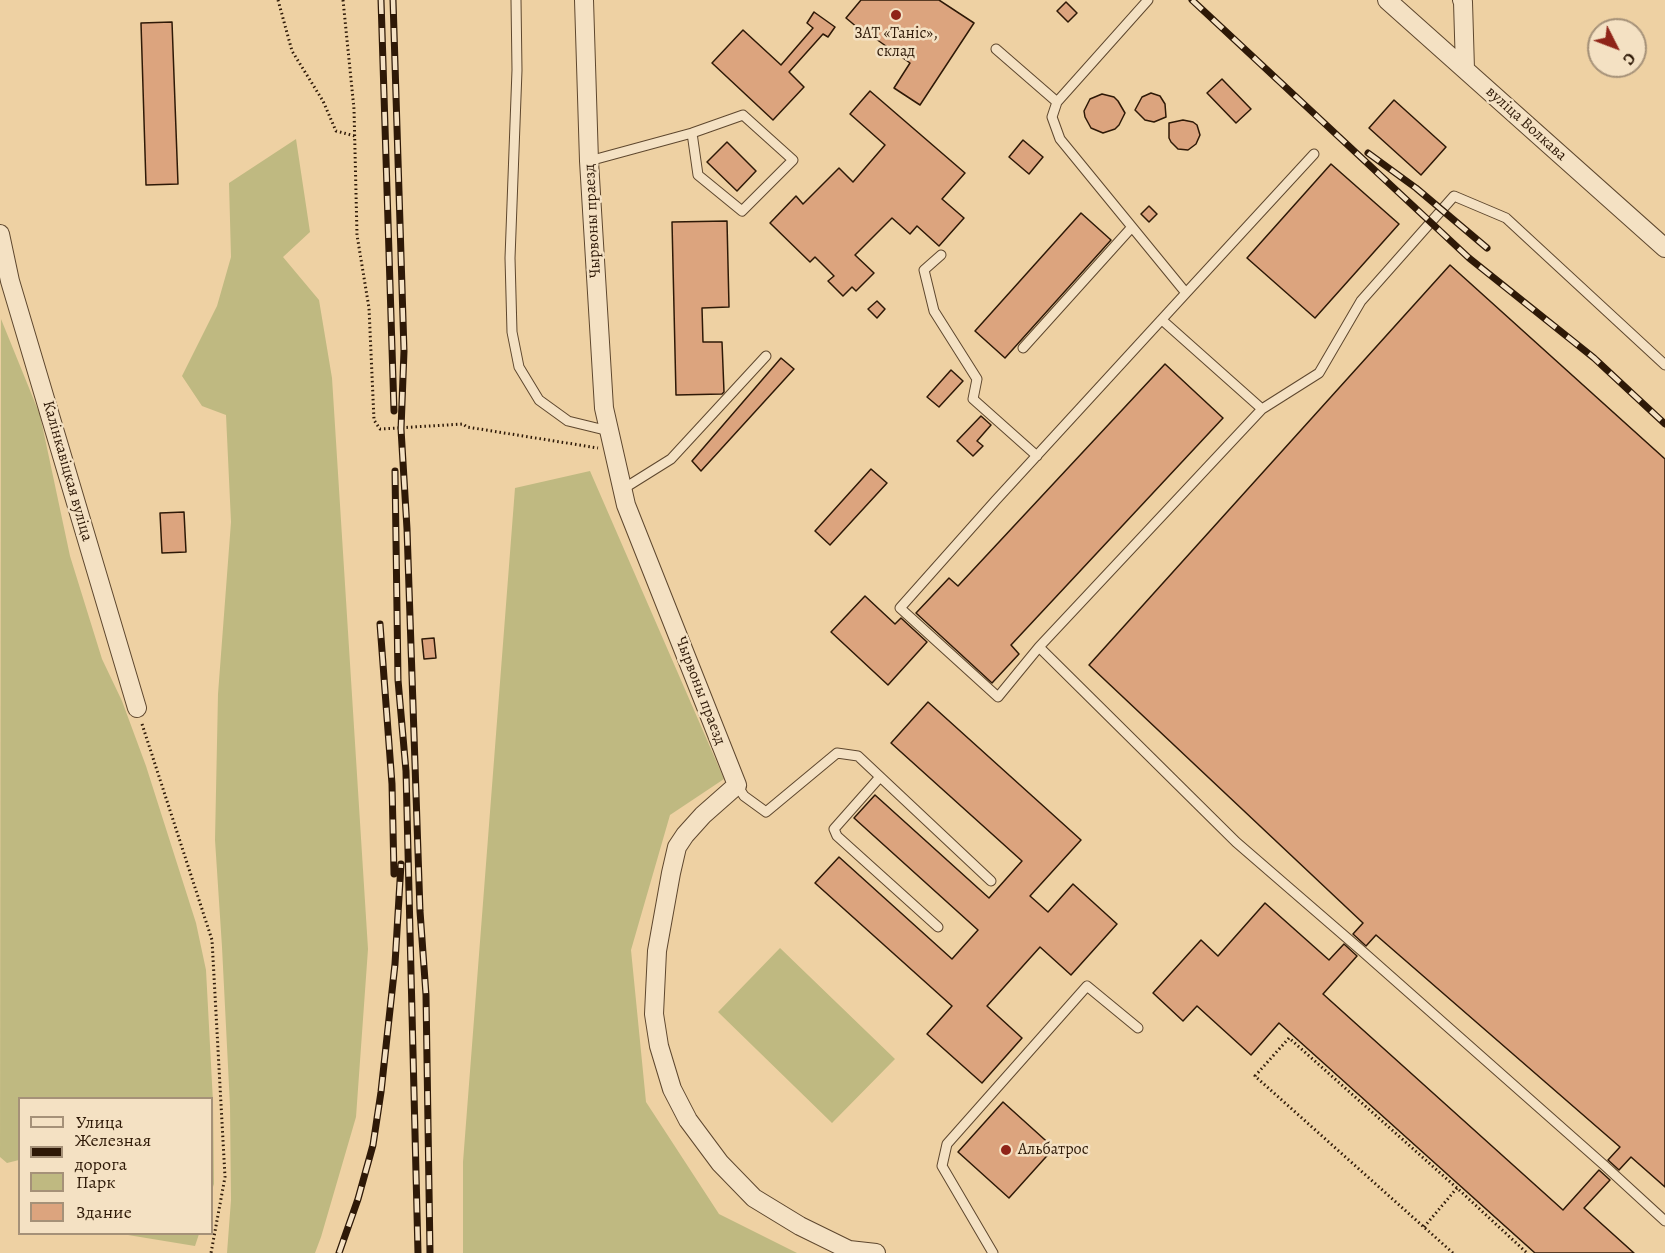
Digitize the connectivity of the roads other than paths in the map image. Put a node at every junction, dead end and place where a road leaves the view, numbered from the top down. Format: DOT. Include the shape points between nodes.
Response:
graph roads {
  1 [pos="516,0"];
  2 [pos="584,0"];
  3 [pos="1148,0"];
  4 [pos="1387,0"];
  5 [pos="1462,0"];
  6 [pos="996,49"];
  7 [pos="1465,69"];
  8 [pos="1057,102"];
  9 [pos="692,133"];
  10 [pos="1314,154"];
  11 [pos="589,161"];
  12 [pos="1132,227"];
  13 [pos="0,234"];
  14 [pos="1665,248"];
  15 [pos="941,255"];
  16 [pos="1186,293"];
  17 [pos="1162,320"];
  18 [pos="1023,348"];
  19 [pos="766,356"];
  20 [pos="1665,365"];
  21 [pos="1262,409"];
  22 [pos="609,431"];
  23 [pos="1037,456"];
  24 [pos="623,489"];
  25 [pos="1040,647"];
  26 [pos="136,708"];
  27 [pos="880,777"];
  28 [pos="737,785"];
  29 [pos="991,881"];
  30 [pos="938,927"];
  31 [pos="1138,1029"];
  32 [pos="1665,1221"];
  33 [pos="876,1253"];
  34 [pos="993,1253"];
  1 -- 22 [label="lane" via="510,258 512,332 519,367 539,400 568,421"];
  2 -- 11 [label="street, Чырвоны праезд"];
  3 -- 8 [label="lane"];
  4 -- 7 [label="street, вуліца Волкава"];
  5 -- 7 [label="street"];
  6 -- 8 [label="lane"];
  7 -- 14 [label="street, вуліца Волкава"];
  8 -- 12 [label="lane" via="1052,117 1060,139"];
  9 -- 9 [label="lane" via="743,116 794,160 742,211 698,175"];
  9 -- 11 [label="lane"];
  10 -- 16 [label="lane"];
  11 -- 22 [label="street, Чырвоны праезд" via="604,408"];
  12 -- 16 [label="lane"];
  12 -- 18 [label="lane"];
  13 -- 26 [label="street, Калінкавіцкая вуліца" via="10,281"];
  15 -- 23 [label="lane" via="924,270 934,311 977,380 973,399"];
  16 -- 17 [label="lane"];
  17 -- 21 [label="lane"];
  17 -- 23 [label="lane"];
  19 -- 24 [label="lane" via="671,459"];
  20 -- 21 [label="lane" via="1506,218 1454,196 1361,301 1319,373"];
  21 -- 25 [label="lane"];
  22 -- 24 [label="street, Чырвоны праезд"];
  23 -- 25 [label="lane" via="900,608 998,697"];
  24 -- 28 [label="street, Чырвоны праезд"];
  25 -- 32 [label="lane" via="1236,843"];
  27 -- 28 [label="lane" via="858,756 837,753 766,812 744,796"];
  27 -- 29 [label="lane"];
  27 -- 30 [label="lane" via="834,829 837,836"];
  28 -- 33 [label="street" via="703,815 677,847 657,951 654,1014 659,1046 672,1089 688,1120 720,1163 754,1198 849,1250"];
  31 -- 34 [label="lane" via="1088,986 947,1144 942,1166"];
}
